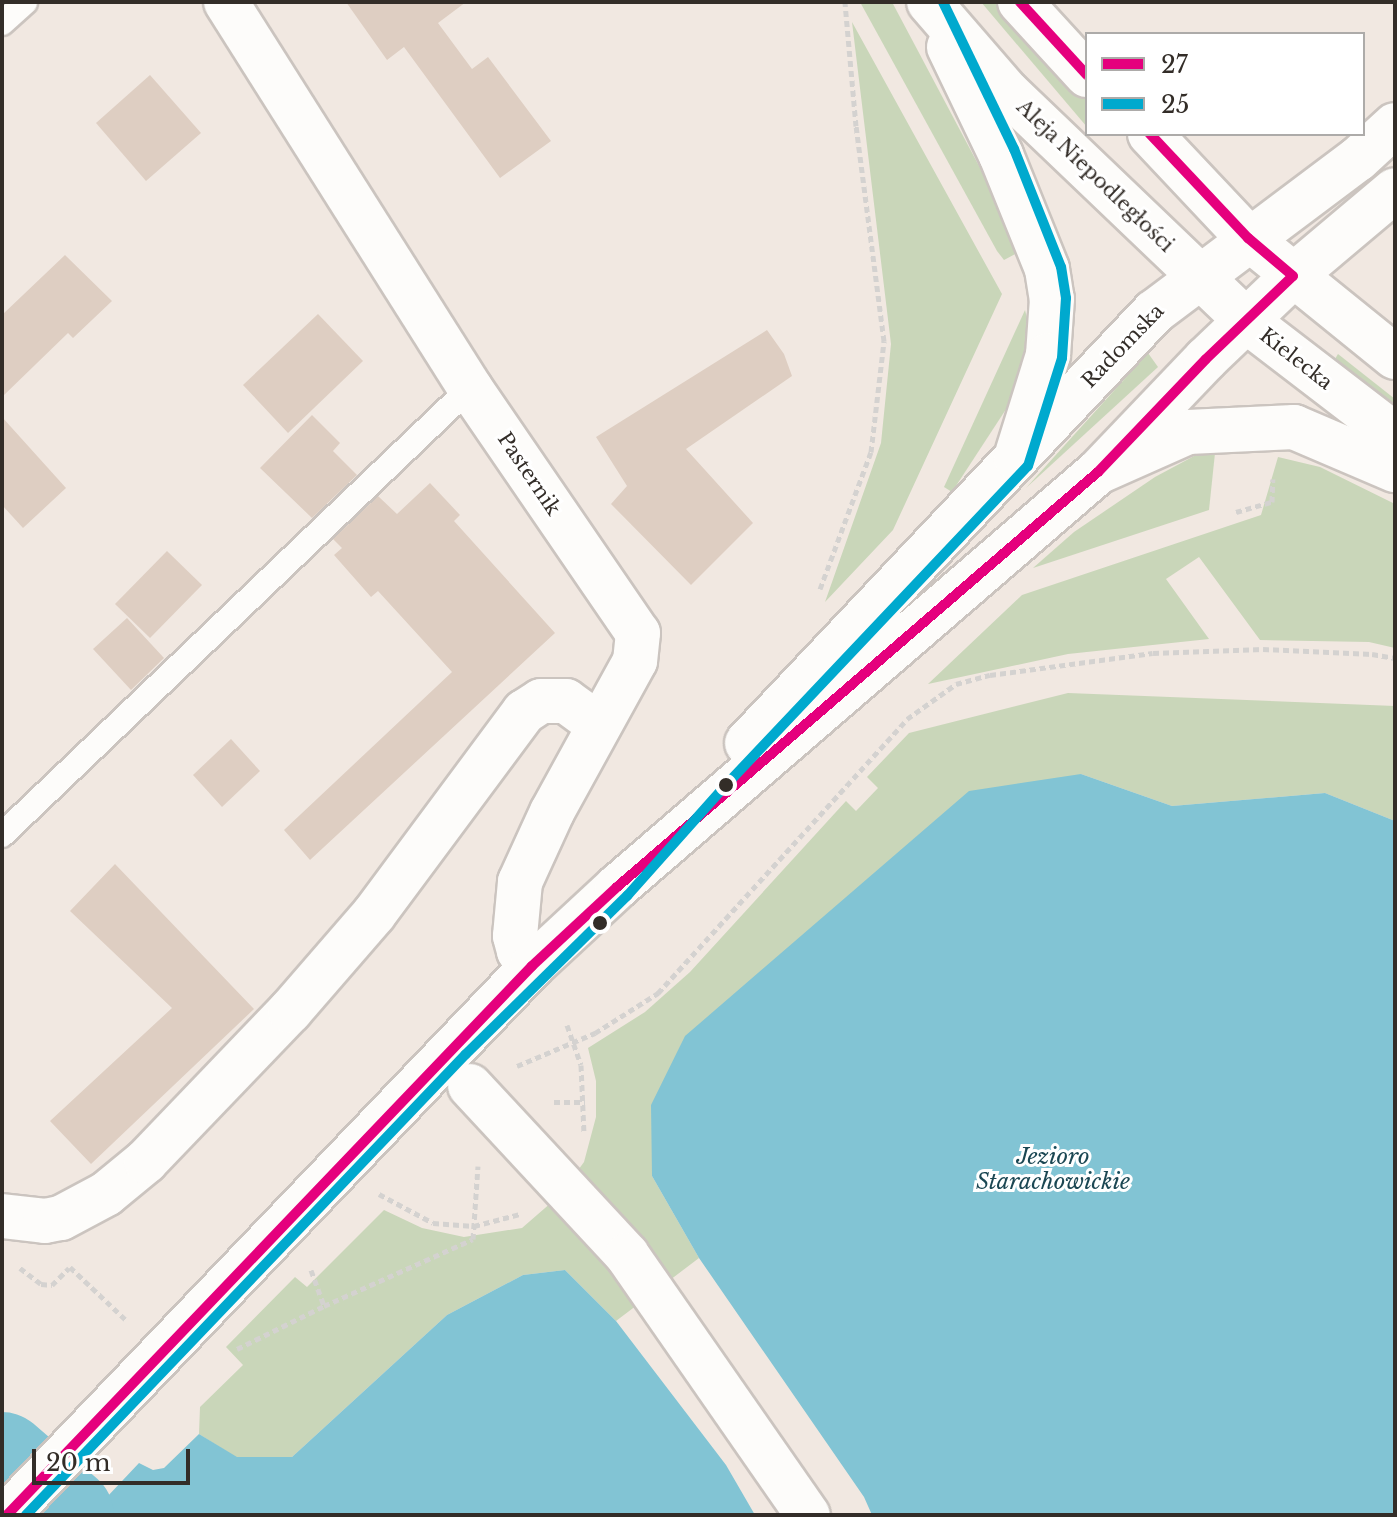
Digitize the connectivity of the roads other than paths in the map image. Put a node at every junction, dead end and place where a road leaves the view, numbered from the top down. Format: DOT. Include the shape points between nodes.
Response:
graph roads {
  1 [pos="25,2"];
  2 [pos="226,2"];
  3 [pos="928,2"];
  4 [pos="1020,2"];
  5 [pos="2,23"];
  6 [pos="1085,73"];
  7 [pos="1395,125"];
  8 [pos="1152,136"];
  9 [pos="1395,190"];
  10 [pos="1248,238"];
  11 [pos="1293,276"];
  12 [pos="1200,277"];
  13 [pos="1248,322"];
  14 [pos="1395,357"];
  15 [pos="470,388"];
  16 [pos="1395,435"];
  17 [pos="1016,458"];
  18 [pos="1395,470"];
  19 [pos="1098,472"];
  20 [pos="599,725"];
  21 [pos="2,835"];
  22 [pos="617,887"];
  23 [pos="532,966"];
  24 [pos="482,1096"];
  25 [pos="16,1218"];
  26 [pos="7,1515"];
  27 [pos="808,1515"];
  1 -- 5 [label="lane"];
  2 -- 15 [label="street, Pasternik"];
  3 -- 12 [label="street, Aleja Niepodległości" via="1007,92"];
  3 -- 17 [label="street" via="1001,155 1047,269 1052,299 1048,355"];
  4 -- 6 [label="street"];
  7 -- 10 [label="street, Radomska" via="1358,159"];
  8 -- 10 [label="street"];
  9 -- 11 [label="street, Radomska"];
  10 -- 11 [label="street"];
  10 -- 12 [label="street, Radomska"];
  11 -- 13 [label="street, Radomska"];
  11 -- 14 [label="street"];
  12 -- 13 [label="street, Kielecka"];
  12 -- 17 [label="street, Radomska" via="1154,312"];
  13 -- 16 [label="street, Kielecka"];
  13 -- 19 [label="street, Radomska"];
  15 -- 20 [label="street, Pasternik" via="638,633 635,661"];
  15 -- 21 [label="lane"];
  17 -- 22 [label="street, Radomska"];
  18 -- 19 [label="street" via="1294,427 1188,432"];
  19 -- 22 [label="street, Radomska"];
  20 -- 23 [label="street, Pasternik" via="520,882 515,936"];
  20 -- 25 [label="street" via="566,701 541,701 524,712 374,914 168,1140 88,1206 61,1218"];
  22 -- 23 [label="street, Radomska"];
  23 -- 26 [label="street, Radomska"];
  24 -- 27 [label="street" via="627,1255"];
}
